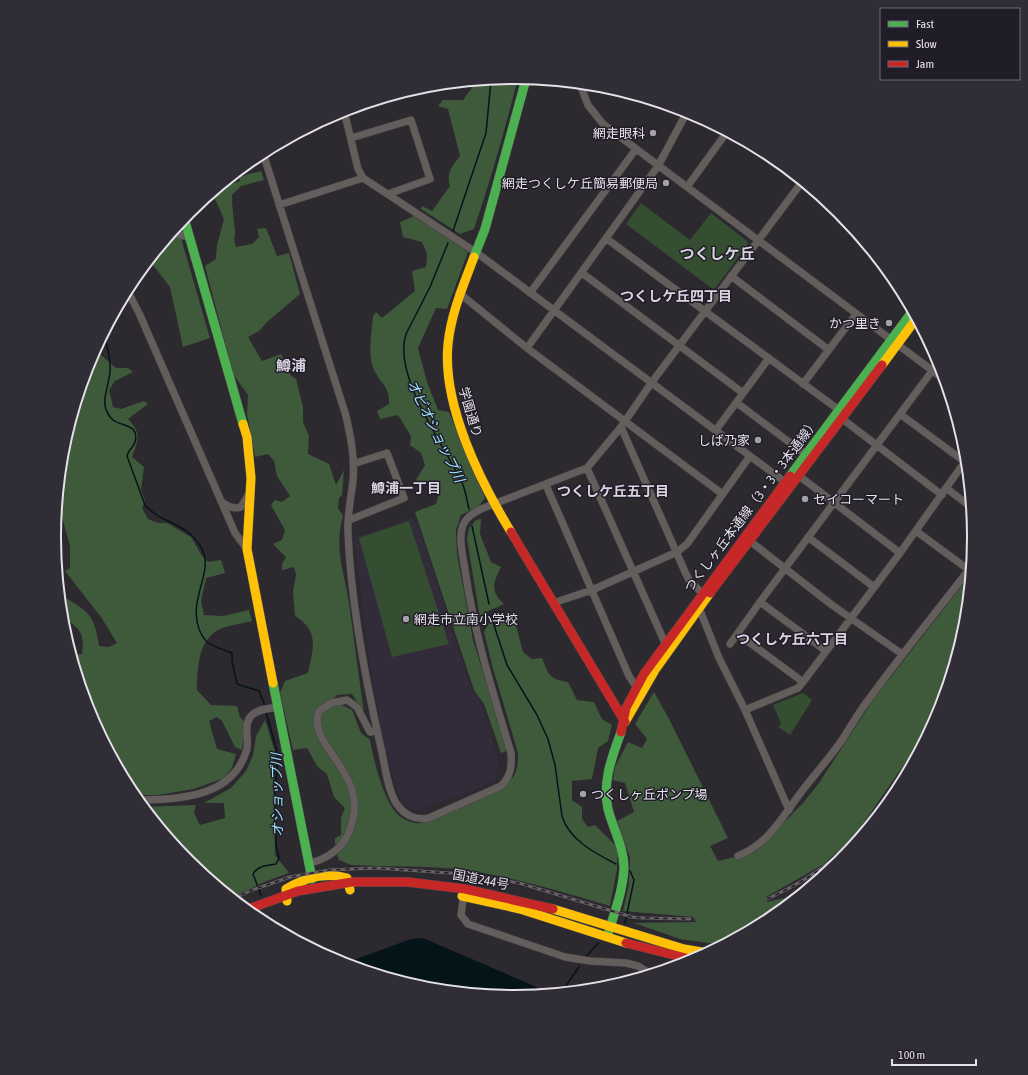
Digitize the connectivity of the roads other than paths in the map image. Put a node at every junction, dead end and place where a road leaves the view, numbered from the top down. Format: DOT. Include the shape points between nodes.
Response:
graph roads {
  1 [pos="525,84"];
  2 [pos="582,90"];
  3 [pos="346,117"];
  4 [pos="684,118"];
  5 [pos="724,136"];
  6 [pos="351,138"];
  7 [pos="636,149"];
  8 [pos="264,160"];
  9 [pos="658,166"];
  10 [pos="363,178"];
  11 [pos="799,186"];
  12 [pos="687,187"];
  13 [pos="388,194"];
  14 [pos="279,205"];
  15 [pos="186,225"];
  16 [pos="177,234"];
  17 [pos="189,237"];
  18 [pos="607,239"];
  19 [pos="758,240"];
  20 [pos="477,253"];
  21 [pos="582,273"];
  22 [pos="731,276"];
  23 [pos="460,293"];
  24 [pos="530,293"];
  25 [pos="131,297"];
  26 [pos="706,310"];
  27 [pos="554,311"];
  28 [pos="856,314"];
  29 [pos="909,317"];
  30 [pos="912,322"];
  31 [pos="894,342"];
  32 [pos="680,345"];
  33 [pos="527,348"];
  34 [pos="829,350"];
  35 [pos="769,358"];
  36 [pos="932,371"];
  37 [pos="937,374"];
  38 [pos="652,382"];
  39 [pos="803,384"];
  40 [pos="743,393"];
  41 [pos="737,403"];
  42 [pos="840,414"];
  43 [pos="900,414"];
  44 [pos="623,424"];
  45 [pos="716,430"];
  46 [pos="876,446"];
  47 [pos="806,454"];
  48 [pos="750,456"];
  49 [pos="959,456"];
  50 [pos="353,464"];
  51 [pos="961,467"];
  52 [pos="587,468"];
  53 [pos="795,473"];
  54 [pos="788,484"];
  55 [pos="546,485"];
  56 [pos="946,488"];
  57 [pos="250,492"];
  58 [pos="721,493"];
  59 [pos="942,495"];
  60 [pos="222,502"];
  61 [pos="834,503"];
  62 [pos="965,503"];
  63 [pos="494,504"];
  64 [pos="349,520"];
  65 [pos="916,531"];
  66 [pos="808,537"];
  67 [pos="747,539"];
  68 [pos="247,549"];
  69 [pos="677,552"];
  70 [pos="900,554"];
  71 [pos="966,566"];
  72 [pos="785,569"];
  73 [pos="633,572"];
  74 [pos="965,575"];
  75 [pos="874,587"];
  76 [pos="592,590"];
  77 [pos="704,595"];
  78 [pos="760,602"];
  79 [pos="554,603"];
  80 [pos="696,606"];
  81 [pos="850,618"];
  82 [pos="738,634"];
  83 [pos="730,644"];
  84 [pos="667,645"];
  85 [pos="826,651"];
  86 [pos="902,654"];
  87 [pos="803,682"];
  88 [pos="637,688"];
  89 [pos="279,707"];
  90 [pos="745,710"];
  91 [pos="625,722"];
  92 [pos="377,731"];
  93 [pos="145,800"];
  94 [pos="789,810"];
  95 [pos="738,856"];
  96 [pos="310,862"];
  97 [pos="312,879"];
  98 [pos="350,886"];
  99 [pos="464,892"];
  100 [pos="286,898"];
  101 [pos="253,908"];
  102 [pos="259,912"];
  103 [pos="611,927"];
  104 [pos="608,936"];
  105 [pos="698,951"];
  106 [pos="683,957"];
  107 [pos="645,971"];
  1 -- 20 [label="main road, 学園通り"];
  2 -- 7 [label="street" via="593,114"];
  3 -- 6 [label="street"];
  4 -- 9 [label="street"];
  5 -- 12 [label="street"];
  6 -- 10 [label="street" via="358,169"];
  6 -- 13 [label="street" via="411,120 430,179"];
  7 -- 9 [label="street"];
  7 -- 24 [label="street"];
  8 -- 14 [label="street"];
  9 -- 12 [label="street"];
  9 -- 18 [label="street"];
  10 -- 13 [label="street"];
  10 -- 14 [label="street"];
  11 -- 19 [label="street"];
  12 -- 19 [label="street"];
  13 -- 20 [label="street"];
  14 -- 50 [label="street" via="346,416 352,441"];
  15 -- 17 [label="main road"];
  16 -- 17 [label="street"];
  17 -- 57 [label="main road" via="247,437"];
  18 -- 21 [label="street"];
  18 -- 26 [label="street"];
  19 -- 22 [label="street"];
  19 -- 28 [label="street"];
  20 -- 23 [label="main road, 学園通り"];
  20 -- 24 [label="street"];
  21 -- 27 [label="street"];
  21 -- 32 [label="street"];
  22 -- 26 [label="street"];
  22 -- 34 [label="street"];
  23 -- 33 [label="street"];
  23 -- 63 [label="main road, 学園通り" via="450,328 448,380 464,438"];
  24 -- 27 [label="street"];
  25 -- 60 [label="street"];
  26 -- 32 [label="street"];
  26 -- 35 [label="street"];
  27 -- 33 [label="street"];
  27 -- 38 [label="street"];
  28 -- 31 [label="street"];
  28 -- 34 [label="street"];
  29 -- 31 [label="main road, つくしヶ丘本通線（3・3・3本通線）"];
  30 -- 31 [label="main road, つくしヶ丘本通線（3・3・3本通線）"];
  31 -- 36 [label="street"];
  31 -- 42 [label="main road, つくしヶ丘本通線（3・3・3本通線）"];
  32 -- 38 [label="street"];
  32 -- 40 [label="street"];
  33 -- 44 [label="street"];
  34 -- 39 [label="street"];
  35 -- 39 [label="street"];
  35 -- 40 [label="street"];
  36 -- 37 [label="street"];
  36 -- 43 [label="street"];
  38 -- 44 [label="street"];
  38 -- 45 [label="street"];
  39 -- 42 [label="street"];
  40 -- 41 [label="street"];
  41 -- 45 [label="street"];
  41 -- 47 [label="street"];
  42 -- 46 [label="street"];
  42 -- 47 [label="main road, つくしヶ丘本通線（3・3・3本通線）"];
  42 -- 53 [label="main road, つくしヶ丘本通線（3・3・3本通線）"];
  43 -- 46 [label="street"];
  43 -- 49 [label="street"];
  44 -- 52 [label="street"];
  44 -- 58 [label="street"];
  44 -- 69 [label="street"];
  45 -- 48 [label="street"];
  46 -- 59 [label="street"];
  46 -- 61 [label="street"];
  47 -- 53 [label="main road, つくしヶ丘本通線（3・3・3本通線）"];
  48 -- 54 [label="street"];
  48 -- 58 [label="street"];
  50 -- 64 [label="street"];
  50 -- 64 [label="street" via="387,453 404,498"];
  51 -- 56 [label="street"];
  52 -- 55 [label="street"];
  52 -- 73 [label="street"];
  53 -- 54 [label="main road, つくしヶ丘本通線（3・3・3本通線）"];
  53 -- 61 [label="street"];
  54 -- 67 [label="main road, つくしヶ丘本通線（3・3・3本通線）"];
  55 -- 63 [label="street"];
  55 -- 76 [label="street"];
  56 -- 59 [label="street"];
  56 -- 62 [label="street"];
  57 -- 60 [label="street" via="241,507 229,507"];
  57 -- 68 [label="main road"];
  58 -- 69 [label="street" via="687,544"];
  59 -- 65 [label="street"];
  60 -- 68 [label="street" via="235,533"];
  61 -- 66 [label="street"];
  61 -- 70 [label="street"];
  63 -- 79 [label="main road, 学園通り"];
  63 -- 92 [label="street" via="469,516 463,525 461,538 475,627 511,753 512,766 507,780 430,818 421,820 405,814 392,793"];
  64 -- 92 [label="street" via="350,562 356,611"];
  65 -- 70 [label="street"];
  65 -- 71 [label="street"];
  66 -- 72 [label="street"];
  66 -- 75 [label="street"];
  67 -- 72 [label="street"];
  67 -- 77 [label="main road, つくしヶ丘本通線（3・3・3本通線）"];
  68 -- 89 [label="main road"];
  69 -- 73 [label="street"];
  69 -- 77 [label="street" via="689,580"];
  70 -- 75 [label="street"];
  72 -- 78 [label="street"];
  72 -- 81 [label="street"];
  73 -- 76 [label="street"];
  73 -- 84 [label="street"];
  74 -- 86 [label="street"];
  75 -- 81 [label="street"];
  76 -- 79 [label="street"];
  76 -- 88 [label="street" via="629,676"];
  77 -- 80 [label="main road, つくしヶ丘本通線（3・3・3本通線）"];
  78 -- 82 [label="street"];
  78 -- 85 [label="street"];
  79 -- 91 [label="main road, 学園通り"];
  80 -- 84 [label="main road, つくしヶ丘本通線（3・3・3本通線）"];
  80 -- 90 [label="street"];
  81 -- 85 [label="street"];
  81 -- 86 [label="street"];
  82 -- 83 [label="street"];
  82 -- 87 [label="street"];
  84 -- 88 [label="main road, つくしヶ丘本通線（3・3・3本通線）"];
  84 -- 91 [label="main road, つくしヶ丘本通線（3・3・3本通線）"];
  85 -- 87 [label="street"];
  86 -- 94 [label="street"];
  87 -- 90 [label="street" via="798,688"];
  88 -- 91 [label="main road, つくしヶ丘本通線（3・3・3本通線）" via="626,708"];
  89 -- 93 [label="street" via="257,712 250,717 247,725 247,747 240,766 234,775 224,782 212,790 194,796"];
  89 -- 96 [label="main road"];
  90 -- 94 [label="street"];
  91 -- 103 [label="main road, つくしヶ丘本通線（3・3・3本通線）" via="608,768 606,783 608,811 621,849 624,870"];
  92 -- 96 [label="street" via="370,732 357,706 347,700 331,703 319,711 316,721 318,732 347,777 354,799 354,813 347,837 339,848"];
  94 -- 95 [label="street" via="763,842"];
  96 -- 97 [label="main road"];
  97 -- 98 [label="main road" via="341,876 347,878"];
  97 -- 100 [label="main road" via="286,889"];
  98 -- 99 [label="main road, 国道244号"];
  98 -- 100 [label="main road, 国道244号"];
  99 -- 103 [label="main road, 国道244号" via="504,896"];
  99 -- 104 [label="main road, 国道244号"];
  99 -- 107 [label="street" via="461,915 468,924 565,957 626,963"];
  100 -- 101 [label="main road, 国道244号"];
  100 -- 102 [label="main road, 国道244号"];
  103 -- 104 [label="main road, つくしヶ丘本通線（3・3・3本通線）"];
  103 -- 105 [label="main road, 国道244号"];
  104 -- 106 [label="main road, 国道244号"];
}
